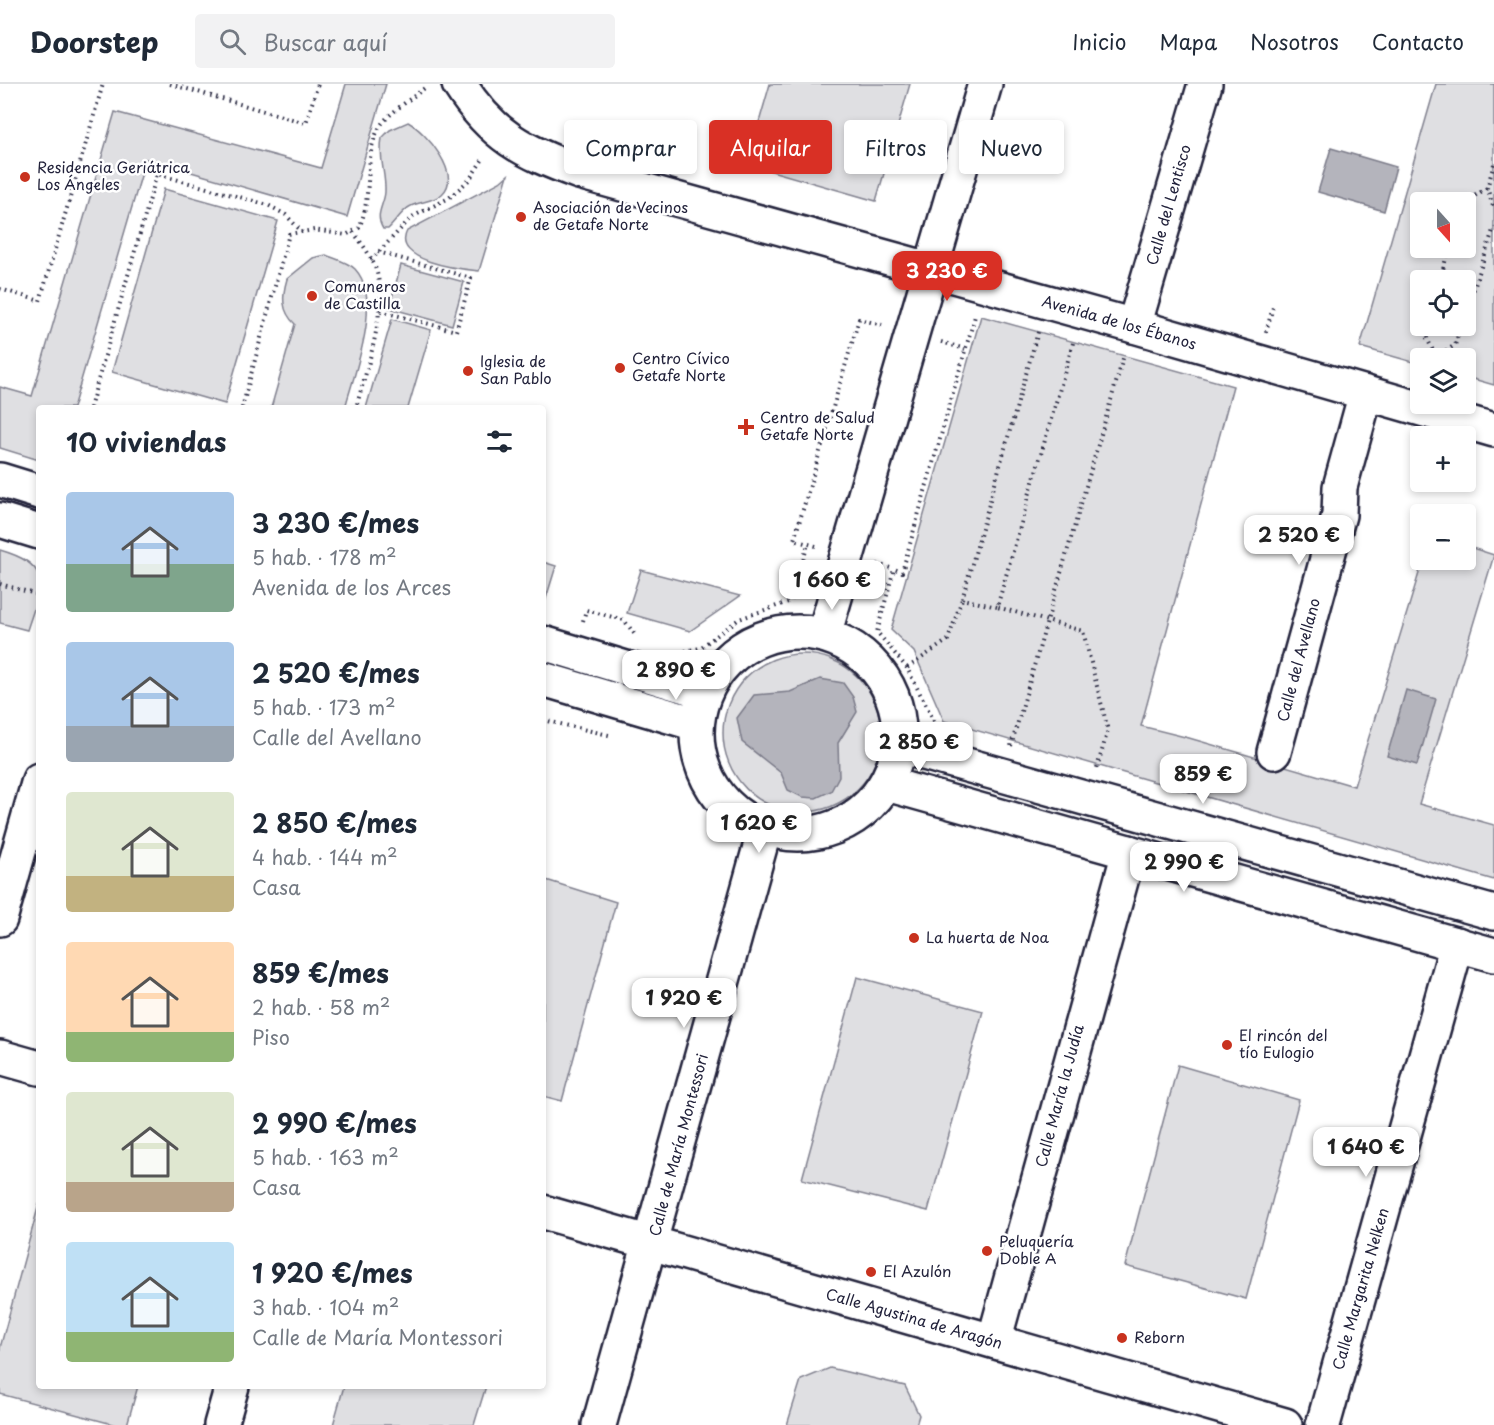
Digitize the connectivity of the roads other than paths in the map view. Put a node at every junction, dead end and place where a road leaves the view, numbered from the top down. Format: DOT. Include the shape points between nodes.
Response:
graph roads {
  1 [pos="985,84"];
  2 [pos="1205,84"];
  3 [pos="437,87"];
  4 [pos="931,271"];
  5 [pos="1134,326"];
  6 [pos="1366,393"];
  7 [pos="1494,430"];
  8 [pos="0,480"];
  9 [pos="36,491"];
  10 [pos="0,520"];
  11 [pos="36,531"];
  12 [pos="824,635"];
  13 [pos="546,645"];
  14 [pos="546,680"];
  15 [pos="705,692"];
  16 [pos="696,724"];
  17 [pos="899,746"];
  18 [pos="1274,752"];
  19 [pos="887,784"];
  20 [pos="36,791"];
  21 [pos="765,829"];
  22 [pos="1129,852"];
  23 [pos="1494,913"];
  24 [pos="0,919"];
  25 [pos="1457,944"];
  26 [pos="1494,955"];
  27 [pos="0,1057"];
  28 [pos="36,1067"];
  29 [pos="546,1213"];
  30 [pos="652,1243"];
  31 [pos="994,1341"];
  32 [pos="231,1389"];
  33 [pos="221,1425"];
  34 [pos="599,1425"];
  35 [pos="1285,1425"];
  36 [pos="1323,1425"];
  1 -- 4 [label="street"];
  2 -- 5 [label="street, Calle del Lentisco"];
  3 -- 4 [label="street, Avenida de los Ébanos" via="529,153 579,172"];
  4 -- 5 [label="street, Avenida de los Ébanos"];
  4 -- 12 [label="street"];
  5 -- 6 [label="street, Avenida de los Ébanos"];
  6 -- 7 [label="street, Avenida de los Ébanos"];
  6 -- 18 [label="street, Calle del Avellano" via="1340,487 1339,515"];
  8 -- 9 [label="street"];
  10 -- 11 [label="street"];
  12 -- 15 [label="street" via="795,631 767,636 741,649 720,668"];
  12 -- 17 [label="street" via="850,646 873,664 890,688 899,717"];
  13 -- 15 [label="street"];
  14 -- 16 [label="street"];
  15 -- 16 [label="street"];
  16 -- 21 [label="street" via="698,757 709,784 727,807"];
  17 -- 19 [label="street"];
  17 -- 23 [label="street"];
  19 -- 21 [label="street" via="874,802 833,829 807,835"];
  19 -- 22 [label="street"];
  20 -- 24 [label="street"];
  21 -- 30 [label="street, Calle de María Montessori"];
  22 -- 25 [label="street"];
  22 -- 31 [label="street, Calle María la Judía"];
  25 -- 26 [label="street"];
  25 -- 36 [label="street, Calle Margarita Nelken"];
  27 -- 28 [label="street"];
  29 -- 30 [label="street, Calle Agustina de Aragón"];
  30 -- 31 [label="street, Calle Agustina de Aragón"];
  30 -- 34 [label="street, Calle de María Montessori"];
  31 -- 35 [label="street, Calle Agustina de Aragón"];
  32 -- 33 [label="street"];
}
